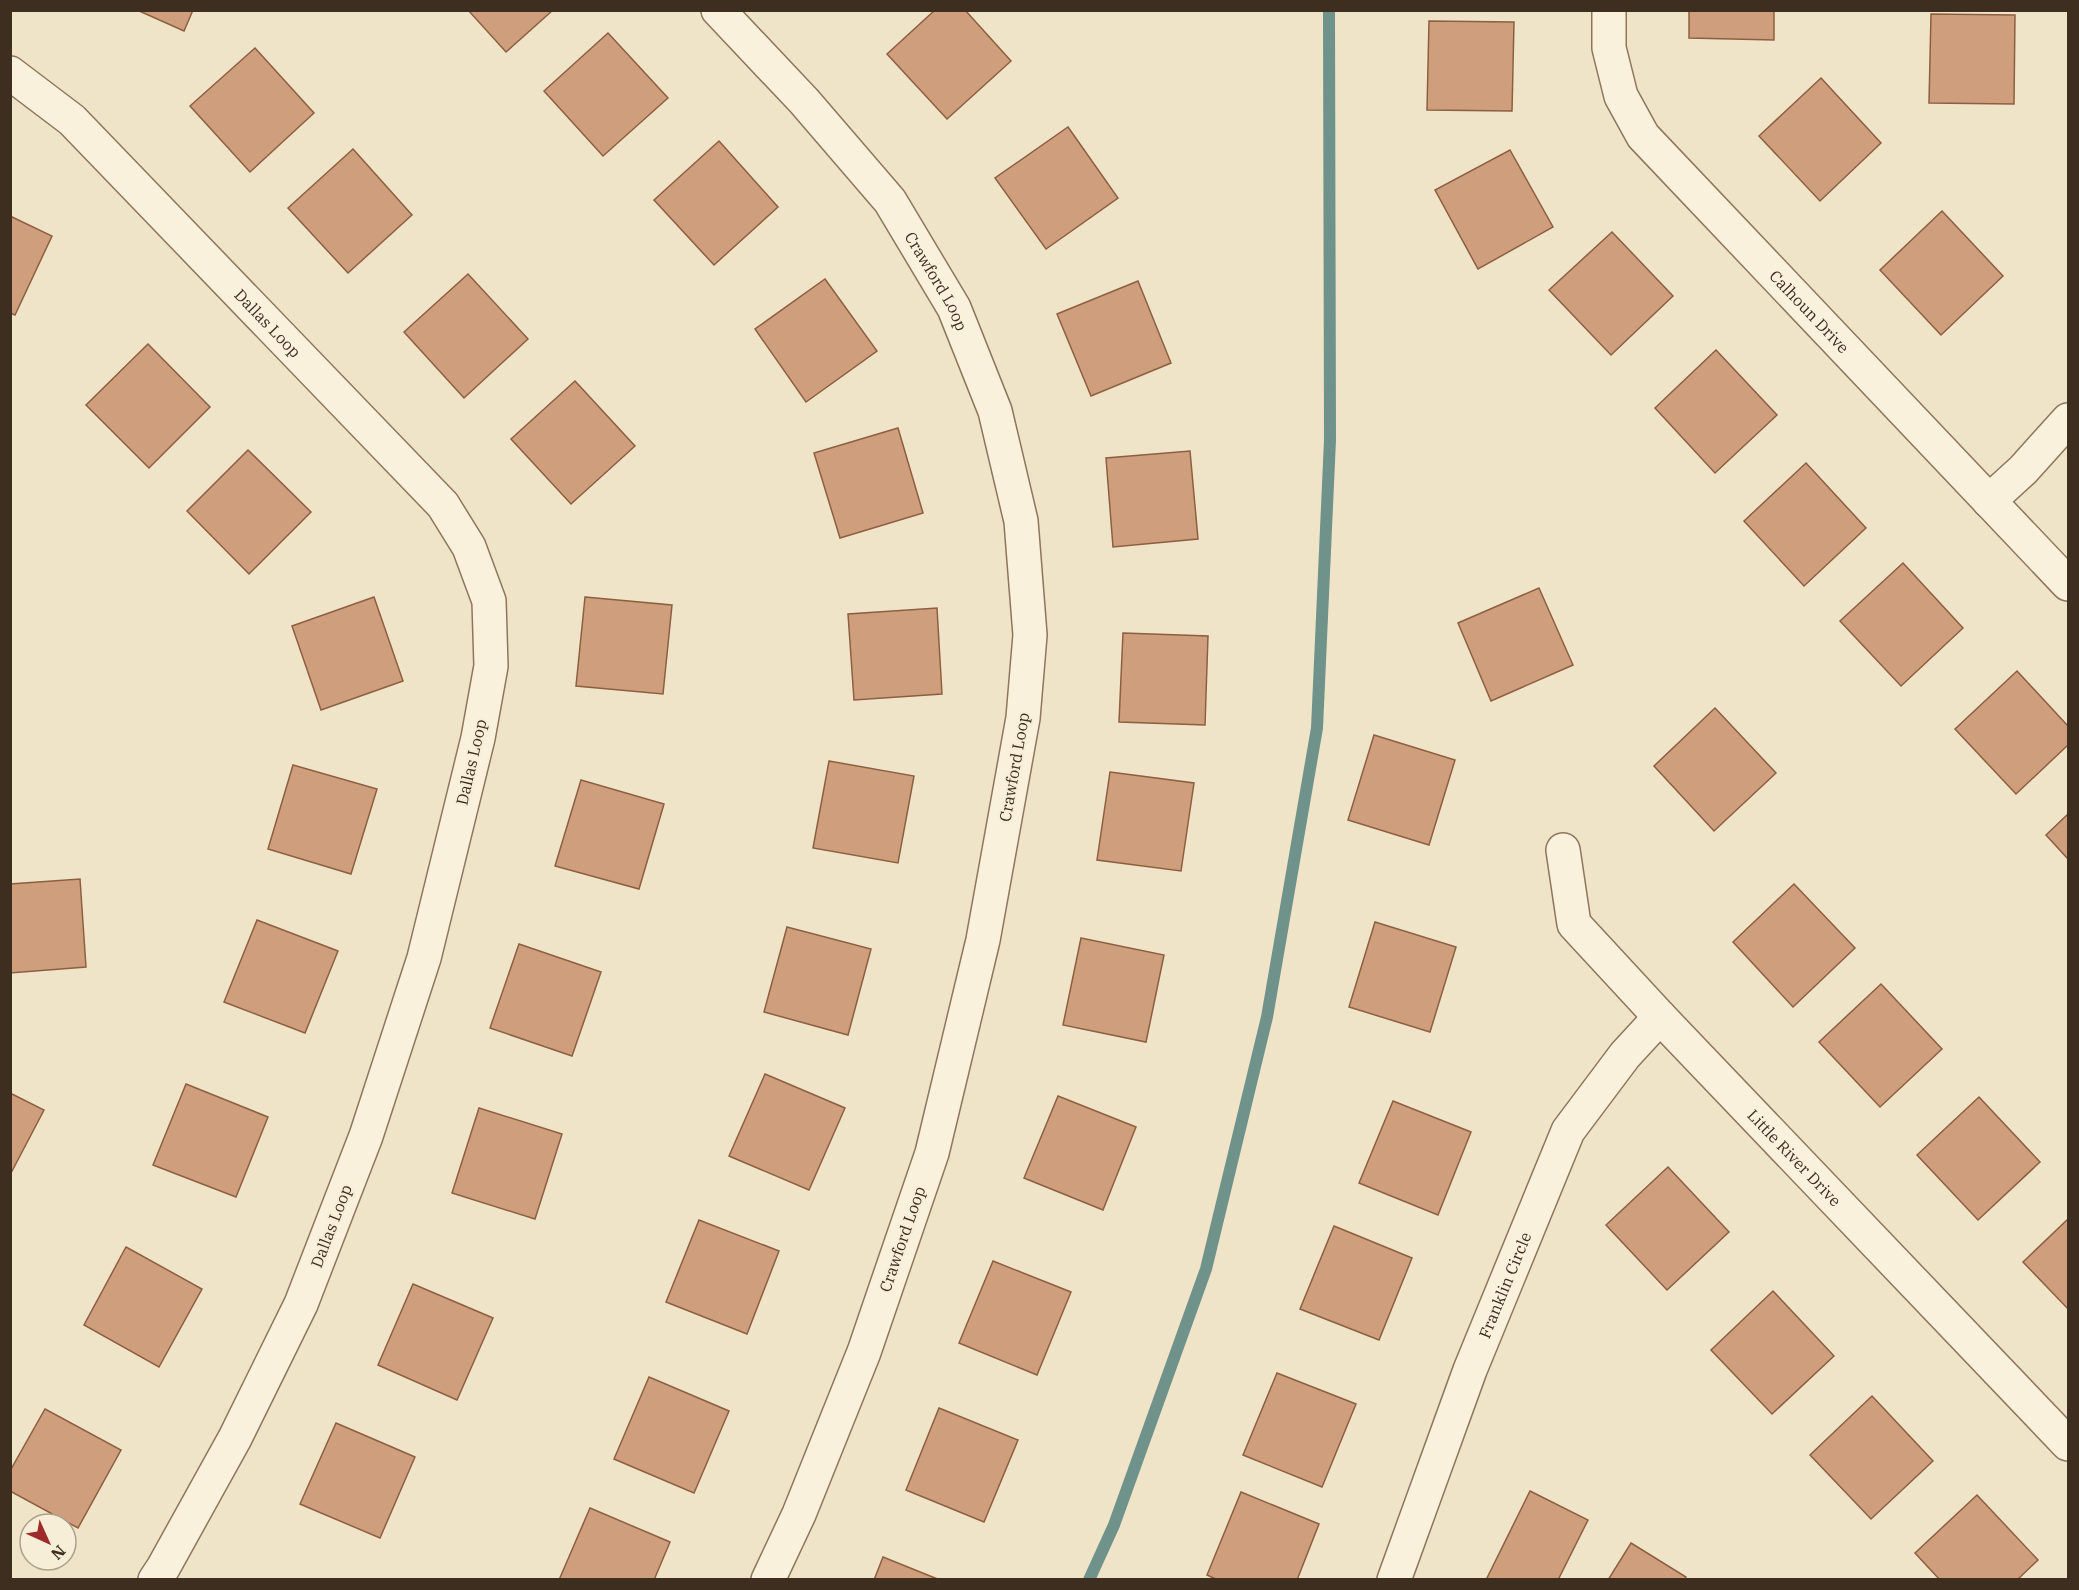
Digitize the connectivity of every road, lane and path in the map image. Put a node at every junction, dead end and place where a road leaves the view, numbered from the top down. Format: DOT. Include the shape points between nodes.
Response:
graph roads {
  1 [pos="718,10"];
  2 [pos="1609,10"];
  3 [pos="10,73"];
  4 [pos="2068,420"];
  5 [pos="1989,501"];
  6 [pos="2068,584"];
  7 [pos="1563,850"];
  8 [pos="1660,1017"];
  9 [pos="2068,1444"];
  10 [pos="155,1580"];
  11 [pos="768,1580"];
  12 [pos="1394,1580"];
  1 -- 11 [label="street, Crawford Loop" via="804,101 890,201 954,308 996,411 1021,521 1030,635 1023,718 983,940 932,1153 864,1352"];
  2 -- 5 [label="street, Calhoun Drive" via="1609,48 1621,96 1643,136"];
  3 -- 10 [label="street, Dallas Loop" via="72,120 442,505 469,547 489,601 491,666 478,738 424,958 366,1136 301,1304 235,1438"];
  4 -- 5 [label="street"];
  5 -- 6 [label="street, Calhoun Drive"];
  7 -- 8 [label="street, Little River Drive" via="1574,924"];
  8 -- 9 [label="street, Little River Drive"];
  8 -- 12 [label="street, Franklin Circle" via="1625,1055 1568,1131 1470,1370"];
}
